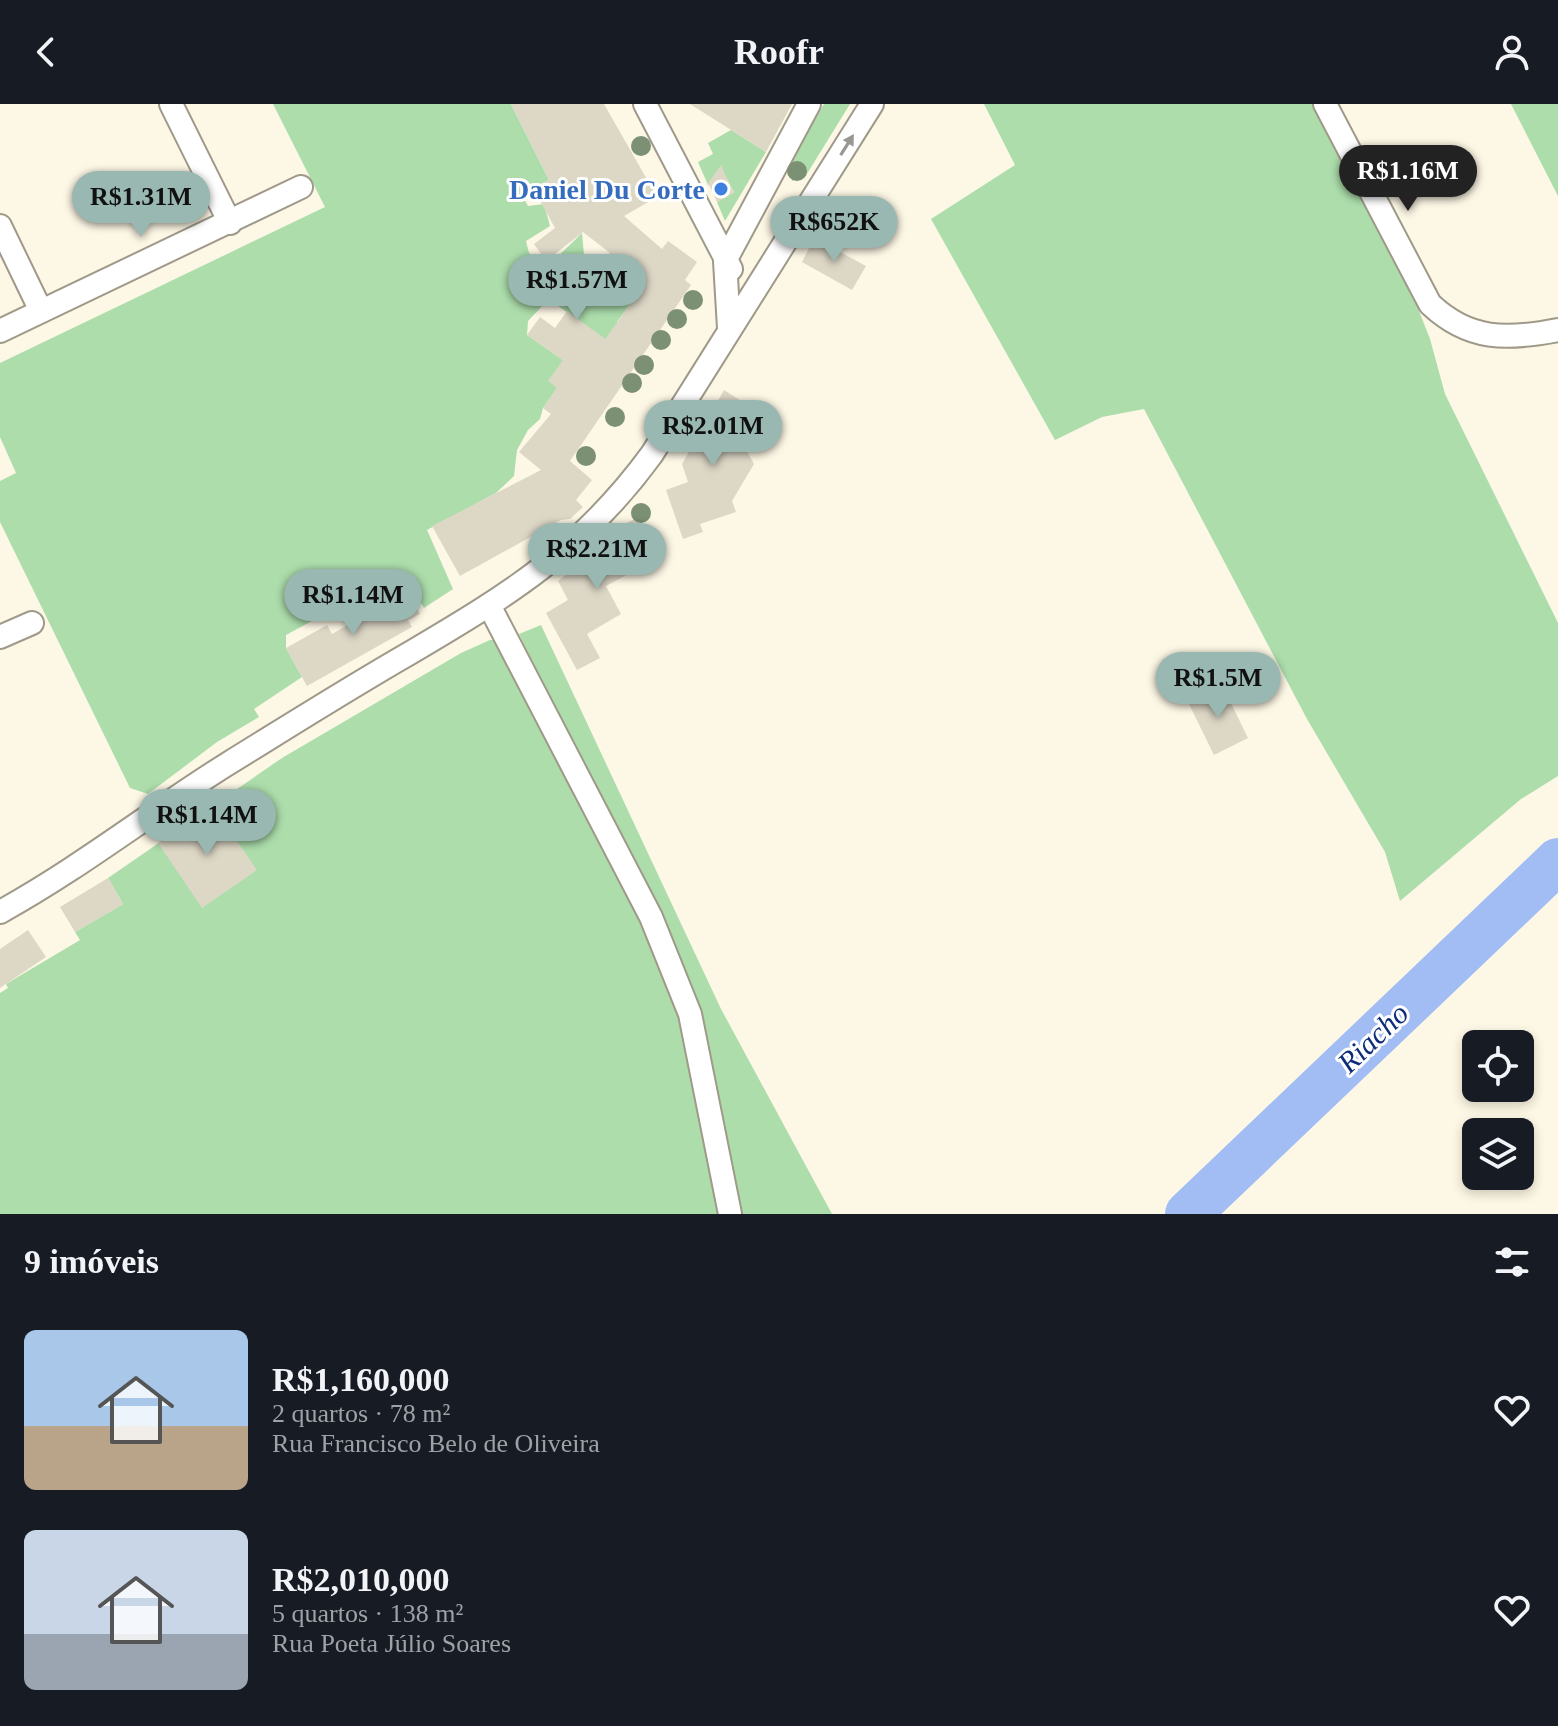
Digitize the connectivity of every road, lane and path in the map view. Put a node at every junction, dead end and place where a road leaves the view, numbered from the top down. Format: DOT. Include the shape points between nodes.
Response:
graph roads {
  1 [pos="171,104"];
  2 [pos="645,104"];
  3 [pos="809,104"];
  4 [pos="872,104"];
  5 [pos="1325,104"];
  6 [pos="301,187"];
  7 [pos="230,223"];
  8 [pos="0,226"];
  9 [pos="725,261"];
  10 [pos="752,295"];
  11 [pos="41,311"];
  12 [pos="729,328"];
  13 [pos="1558,330"];
  14 [pos="0,331"];
  15 [pos="490,607"];
  16 [pos="32,623"];
  17 [pos="0,637"];
  18 [pos="0,912"];
  19 [pos="730,1214"];
  1 -- 7 [label="street"];
  2 -- 9 [label="street"];
  3 -- 9 [label="street"];
  10 -- 4 [label="street, one-way"];
  5 -- 13 [label="street" via="1430,304 1452,325 1482,335"];
  6 -- 7 [label="street"];
  7 -- 11 [label="street"];
  8 -- 11 [label="street"];
  9 -- 10 [label="street"];
  9 -- 12 [label="street"];
  10 -- 12 [label="street"];
  11 -- 14 [label="street"];
  12 -- 15 [label="street" via="620,498 574,545"];
  15 -- 18 [label="street" via="164,803 47,886"];
  15 -- 19 [label="street" via="651,917 684,1000"];
  16 -- 17 [label="street"];
}
